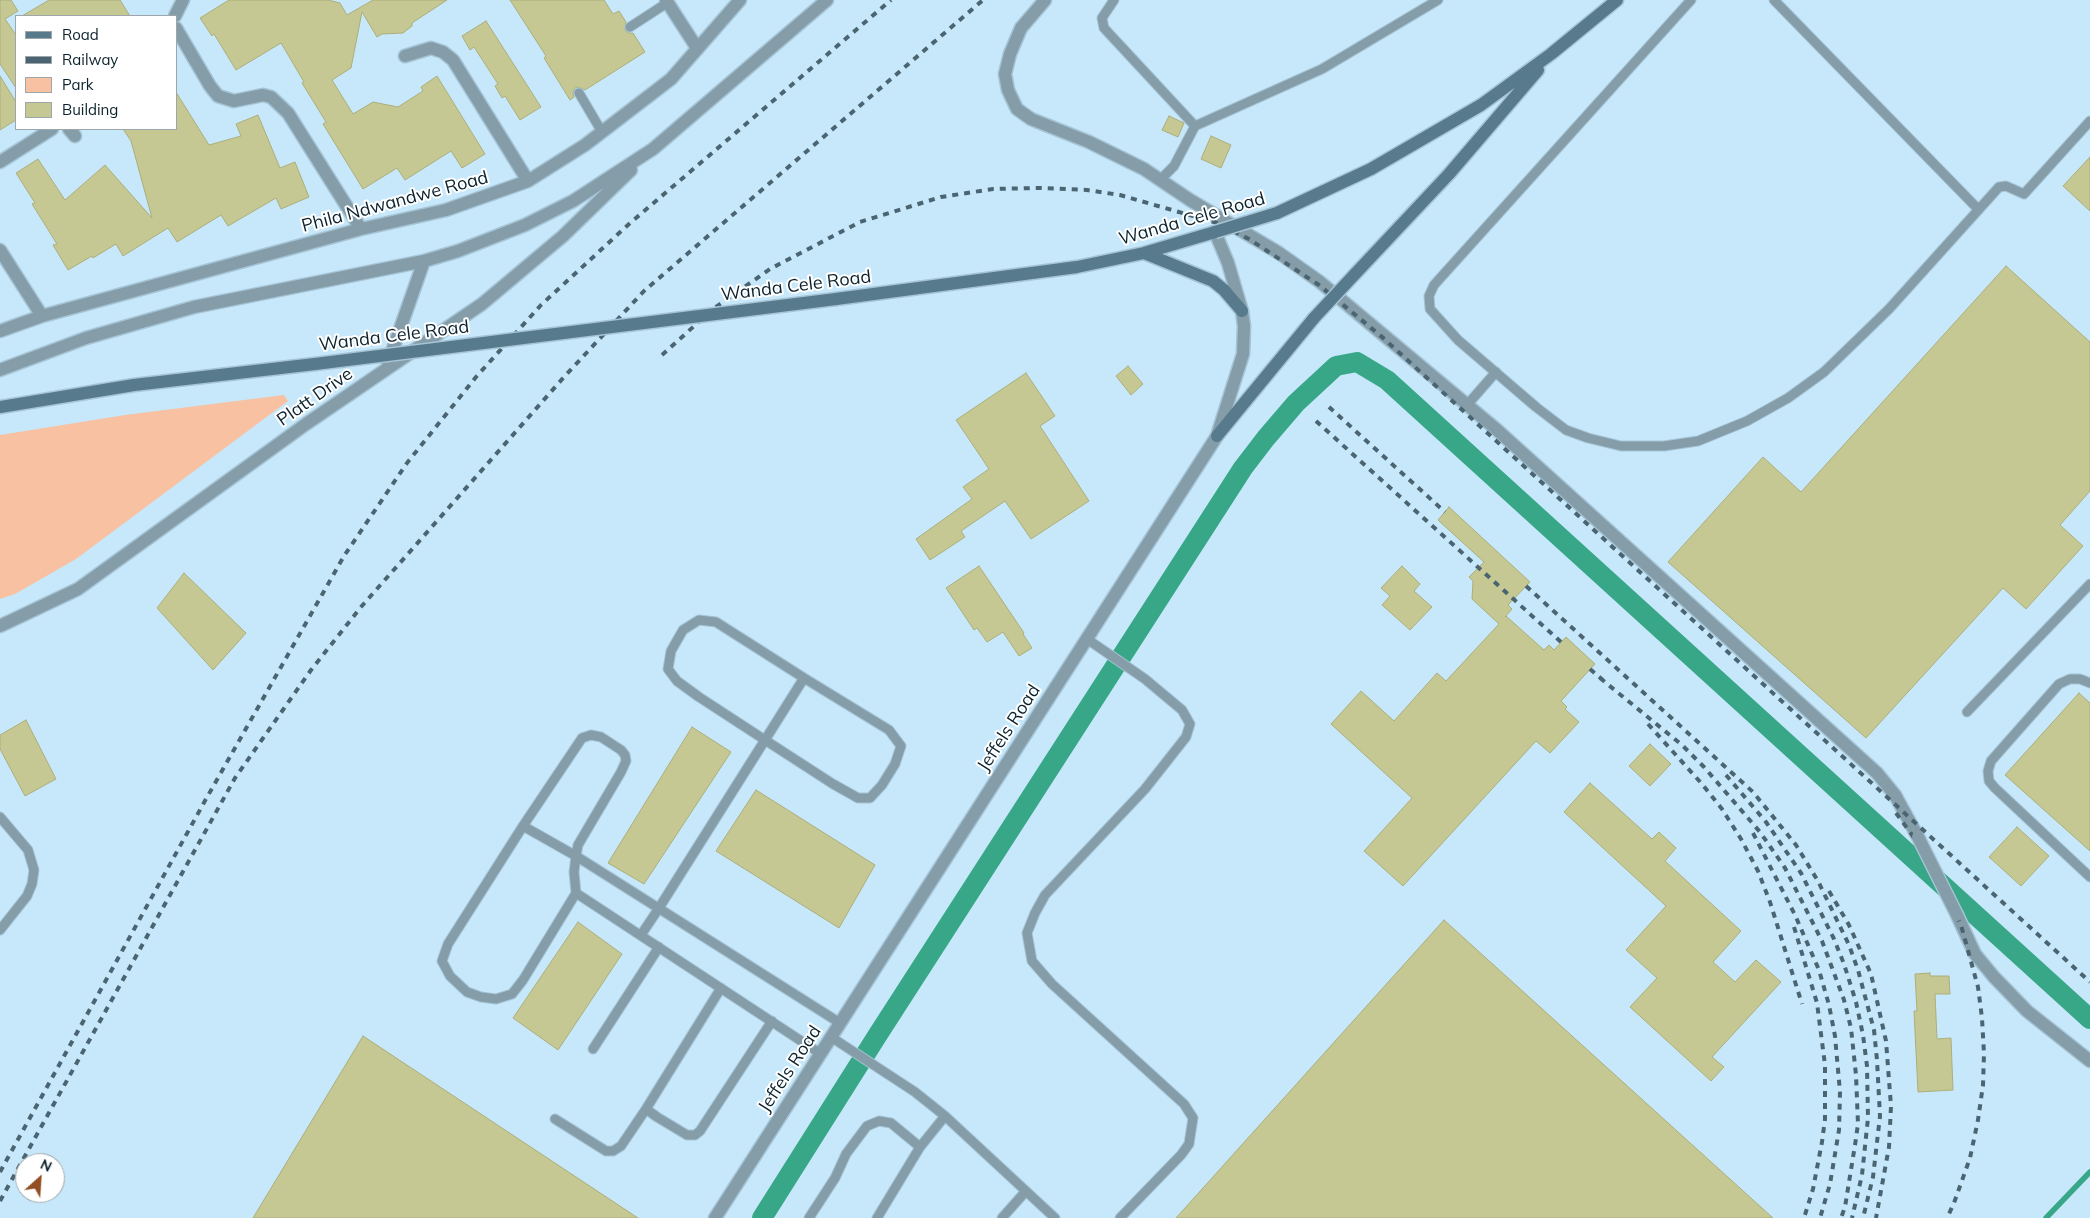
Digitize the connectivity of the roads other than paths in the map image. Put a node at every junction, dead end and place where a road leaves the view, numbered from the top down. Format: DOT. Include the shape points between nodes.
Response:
graph roads {
  1 [pos="183,0"];
  2 [pos="740,0"];
  3 [pos="827,0"];
  4 [pos="1045,0"];
  5 [pos="1114,0"];
  6 [pos="1438,0"];
  7 [pos="1618,0"];
  8 [pos="1691,0"];
  9 [pos="1774,0"];
  10 [pos="667,1"];
  11 [pos="176,15"];
  12 [pos="630,28"];
  13 [pos="178,31"];
  14 [pos="697,48"];
  15 [pos="1551,54"];
  16 [pos="405,56"];
  17 [pos="579,94"];
  18 [pos="2090,122"];
  19 [pos="1195,126"];
  20 [pos="50,130"];
  21 [pos="602,132"];
  22 [pos="653,149"];
  23 [pos="0,162"];
  24 [pos="1161,179"];
  25 [pos="528,181"];
  26 [pos="1978,209"];
  27 [pos="361,229"];
  28 [pos="1215,232"];
  29 [pos="0,250"];
  30 [pos="1144,253"];
  31 [pos="424,261"];
  32 [pos="1242,311"];
  33 [pos="42,316"];
  34 [pos="0,331"];
  35 [pos="386,368"];
  36 [pos="0,370"];
  37 [pos="1496,372"];
  38 [pos="1467,405"];
  39 [pos="0,407"];
  40 [pos="1217,436"];
  41 [pos="2090,584"];
  42 [pos="0,626"];
  43 [pos="1087,639"];
  44 [pos="804,678"];
  45 [pos="2090,683"];
  46 [pos="1967,712"];
  47 [pos="765,740"];
  48 [pos="0,817"];
  49 [pos="523,826"];
  50 [pos="576,856"];
  51 [pos="2090,877"];
  52 [pos="576,893"];
  53 [pos="658,908"];
  54 [pos="0,930"];
  55 [pos="641,935"];
  56 [pos="659,947"];
  57 [pos="721,988"];
  58 [pos="772,1021"];
  59 [pos="840,1023"];
  60 [pos="830,1037"];
  61 [pos="593,1049"];
  62 [pos="821,1054"];
  63 [pos="2090,1061"];
  64 [pos="646,1109"];
  65 [pos="945,1116"];
  66 [pos="555,1119"];
  67 [pos="920,1147"];
  68 [pos="1026,1191"];
  69 [pos="1046,1214"];
  70 [pos="715,1218"];
  71 [pos="810,1218"];
  72 [pos="878,1218"];
  73 [pos="1002,1218"];
  74 [pos="1056,1218"];
  75 [pos="1120,1218"];
  1 -- 11 [label="street"];
  2 -- 14 [label="street, Phila Ndwandwe Road"];
  3 -- 22 [label="street"];
  4 -- 24 [label="street" via="1021,28 1010,54 1005,74 1017,109 1031,119 1089,142"];
  5 -- 19 [label="lane" via="1102,18 1104,28"];
  6 -- 19 [label="lane" via="1322,69"];
  7 -- 15 [label="main road"];
  8 -- 37 [label="lane" via="1434,285 1429,296 1430,309 1458,340"];
  9 -- 26 [label="lane"];
  10 -- 12 [label="lane"];
  10 -- 14 [label="street"];
  13 -- 27 [label="street" via="218,96 234,101 263,95 271,97 288,113"];
  14 -- 21 [label="street, Phila Ndwandwe Road" via="671,79"];
  15 -- 28 [label="main road, Wanda Cele Road, bridge" via="1481,105 1371,169 1277,213"];
  15 -- 40 [label="main road, bridge" via="1449,174 1314,318"];
  16 -- 25 [label="street" via="431,48 453,60"];
  17 -- 21 [label="lane"];
  18 -- 26 [label="lane" via="2024,194 2006,186 1999,187"];
  19 -- 24 [label="lane" via="1174,166"];
  20 -- 23 [label="street"];
  21 -- 25 [label="street, Phila Ndwandwe Road"];
  22 -- 31 [label="street" via="573,201 533,221"];
  22 -- 35 [label="street, Platt Drive" via="563,236 482,304"];
  24 -- 38 [label="street" via="1320,282"];
  25 -- 27 [label="street, Phila Ndwandwe Road" via="446,210"];
  26 -- 37 [label="lane" via="1889,309 1824,372 1788,398 1747,421 1698,440 1664,446 1621,446 1588,438 1566,430"];
  27 -- 33 [label="street, Phila Ndwandwe Road"];
  28 -- 30 [label="main road, Wanda Cele Road"];
  28 -- 32 [label="street, Jeffels Road"];
  29 -- 33 [label="street"];
  30 -- 32 [label="main road" via="1213,281"];
  30 -- 39 [label="main road, Wanda Cele Road, bridge" via="1077,267 134,385"];
  31 -- 35 [label="street"];
  31 -- 36 [label="street" via="194,307 86,338"];
  32 -- 40 [label="street, Jeffels Road" via="1243,354"];
  33 -- 34 [label="street, Phila Ndwandwe Road"];
  35 -- 42 [label="street, Platt Drive" via="78,589"];
  37 -- 38 [label="lane"];
  38 -- 63 [label="street, bridge" via="1877,773 1895,795 1918,837 1975,954 2027,1010"];
  40 -- 43 [label="street, Jeffels Road"];
  41 -- 46 [label="lane"];
  43 -- 59 [label="street, Jeffels Road"];
  43 -- 75 [label="lane" via="1146,679 1182,710 1190,724 1186,737 1145,789 1045,895 1027,933 1032,961 1052,984 1184,1104 1192,1118 1189,1144"];
  44 -- 47 [label="lane"];
  44 -- 47 [label="lane" via="889,730 901,746 882,785 870,798 858,798"];
  44 -- 47 [label="lane" via="716,622 699,620 683,630 671,650 668,670 677,681"];
  45 -- 51 [label="lane" via="2070,678 2059,684 1991,761 1988,771 1989,781 1995,788"];
  47 -- 53 [label="lane"];
  48 -- 54 [label="lane" via="28,850 34,870 27,896"];
  49 -- 50 [label="lane"];
  49 -- 50 [label="lane" via="582,738 591,735 601,737 621,750 626,761 580,840"];
  49 -- 52 [label="lane" via="448,944 442,961 450,976 467,992 480,998 496,999 512,994"];
  50 -- 52 [label="lane"];
  50 -- 53 [label="lane"];
  52 -- 55 [label="lane"];
  53 -- 55 [label="lane"];
  53 -- 59 [label="lane"];
  55 -- 56 [label="lane"];
  56 -- 57 [label="lane"];
  56 -- 61 [label="lane"];
  57 -- 58 [label="lane"];
  57 -- 64 [label="lane"];
  58 -- 62 [label="lane"];
  58 -- 64 [label="lane" via="704,1127 695,1135 681,1132"];
  59 -- 60 [label="street, Jeffels Road"];
  60 -- 62 [label="street, Jeffels Road"];
  60 -- 65 [label="lane" via="915,1092"];
  62 -- 70 [label="street, Jeffels Road"];
  64 -- 66 [label="lane" via="621,1146 613,1151 606,1151"];
  65 -- 67 [label="lane"];
  65 -- 68 [label="lane"];
  67 -- 71 [label="lane" via="891,1123 879,1121 867,1126 846,1154"];
  67 -- 72 [label="lane"];
  68 -- 69 [label="lane"];
  68 -- 73 [label="lane"];
  69 -- 74 [label="lane"];
}
